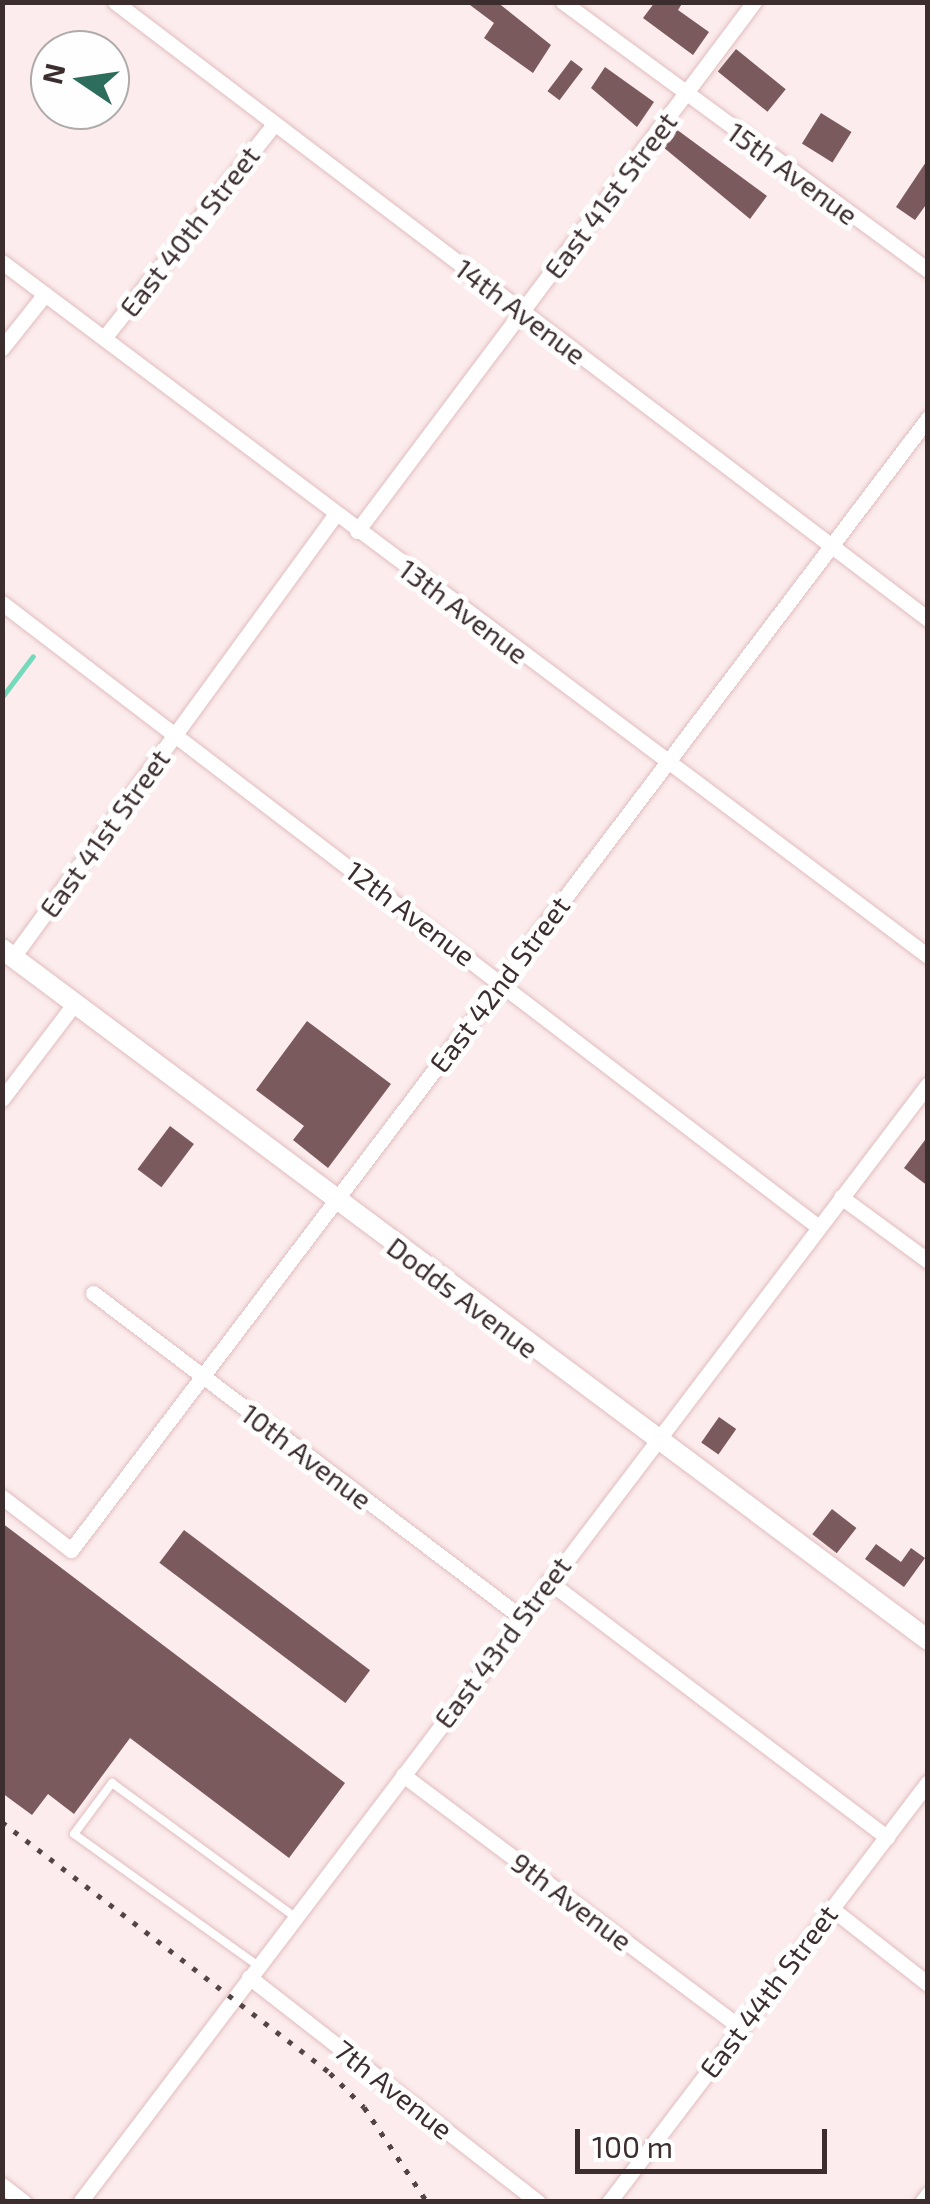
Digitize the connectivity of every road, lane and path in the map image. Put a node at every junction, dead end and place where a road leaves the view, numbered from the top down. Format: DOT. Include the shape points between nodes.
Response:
graph roads {
  1 [pos="114,2"];
  2 [pos="564,2"];
  3 [pos="754,2"];
  4 [pos="684,95"];
  5 [pos="274,124"];
  6 [pos="2,262"];
  7 [pos="928,270"];
  8 [pos="46,294"];
  9 [pos="522,312"];
  10 [pos="104,338"];
  11 [pos="2,348"];
  12 [pos="928,418"];
  13 [pos="336,515"];
  14 [pos="357,531"];
  15 [pos="832,546"];
  16 [pos="2,604"];
  17 [pos="928,619"];
  18 [pos="176,734"];
  19 [pos="666,763"];
  20 [pos="8,953"];
  21 [pos="928,956"];
  22 [pos="500,981"];
  23 [pos="74,1004"];
  24 [pos="928,1084"];
  25 [pos="2,1099"];
  26 [pos="841,1197"];
  27 [pos="336,1202"];
  28 [pos="817,1226"];
  29 [pos="928,1261"];
  30 [pos="92,1293"];
  31 [pos="202,1376"];
  32 [pos="655,1441"];
  33 [pos="2,1498"];
  34 [pos="548,1580"];
  35 [pos="522,1617"];
  36 [pos="928,1640"];
  37 [pos="403,1775"];
  38 [pos="928,1782"];
  39 [pos="888,1836"];
  40 [pos="831,1908"];
  41 [pos="294,1916"];
  42 [pos="253,1971"];
  43 [pos="928,1984"];
  44 [pos="740,2027"];
  45 [pos="2,2185"];
  46 [pos="928,2194"];
  47 [pos="24,2202"];
  48 [pos="80,2202"];
  49 [pos="538,2202"];
  50 [pos="608,2202"];
  51 [pos="922,2202"];
  1 -- 5 [label="street, 14th Avenue"];
  2 -- 4 [label="street, 15th Avenue"];
  3 -- 4 [label="street, East 41st Street"];
  4 -- 7 [label="street, 15th Avenue"];
  4 -- 9 [label="street, East 41st Street"];
  5 -- 9 [label="street, 14th Avenue"];
  5 -- 10 [label="street, East 40th Street"];
  6 -- 8 [label="street, 13th Avenue"];
  8 -- 10 [label="street, 13th Avenue"];
  8 -- 11 [label="street"];
  9 -- 14 [label="street, East 41st Street"];
  9 -- 15 [label="street, 14th Avenue"];
  10 -- 13 [label="street, 13th Avenue"];
  12 -- 15 [label="street, East 42nd Street"];
  13 -- 14 [label="street, 13th Avenue"];
  13 -- 18 [label="street, East 41st Street"];
  14 -- 19 [label="street, 13th Avenue"];
  15 -- 17 [label="street, 14th Avenue"];
  15 -- 19 [label="street, East 42nd Street"];
  16 -- 18 [label="street, 12th Avenue"];
  18 -- 20 [label="street, East 41st Street"];
  18 -- 22 [label="street, 12th Avenue"];
  19 -- 21 [label="street, 13th Avenue"];
  19 -- 22 [label="street, East 42nd Street"];
  20 -- 23 [label="street, Dodds Avenue"];
  22 -- 27 [label="street, East 42nd Street"];
  22 -- 28 [label="street, 12th Avenue"];
  23 -- 25 [label="street"];
  23 -- 27 [label="street, Dodds Avenue"];
  24 -- 26 [label="street, East 43rd Street"];
  26 -- 28 [label="street, East 43rd Street"];
  26 -- 29 [label="street"];
  27 -- 31 [label="street, East 42nd Street"];
  27 -- 32 [label="street, Dodds Avenue"];
  28 -- 32 [label="street, East 43rd Street"];
  30 -- 31 [label="street, 10th Avenue"];
  31 -- 33 [label="street, East 42nd Street" via="71,1550"];
  31 -- 35 [label="street, 10th Avenue"];
  32 -- 34 [label="street, East 43rd Street"];
  32 -- 36 [label="street, Dodds Avenue"];
  34 -- 35 [label="street, East 43rd Street"];
  34 -- 39 [label="street"];
  35 -- 37 [label="street, East 43rd Street"];
  37 -- 41 [label="street, East 43rd Street"];
  37 -- 44 [label="street, 9th Avenue"];
  38 -- 39 [label="street, East 44th Street"];
  39 -- 40 [label="street, East 44th Street"];
  40 -- 43 [label="street"];
  40 -- 44 [label="street, East 44th Street"];
  41 -- 42 [label="street, East 43rd Street"];
  41 -- 42 [label="lane" via="112,1783 74,1834"];
  42 -- 48 [label="street, East 43rd Street"];
  42 -- 49 [label="street, 7th Avenue"];
  44 -- 50 [label="street, East 44th Street"];
  45 -- 47 [label="street"];
  46 -- 51 [label="street"];
}
